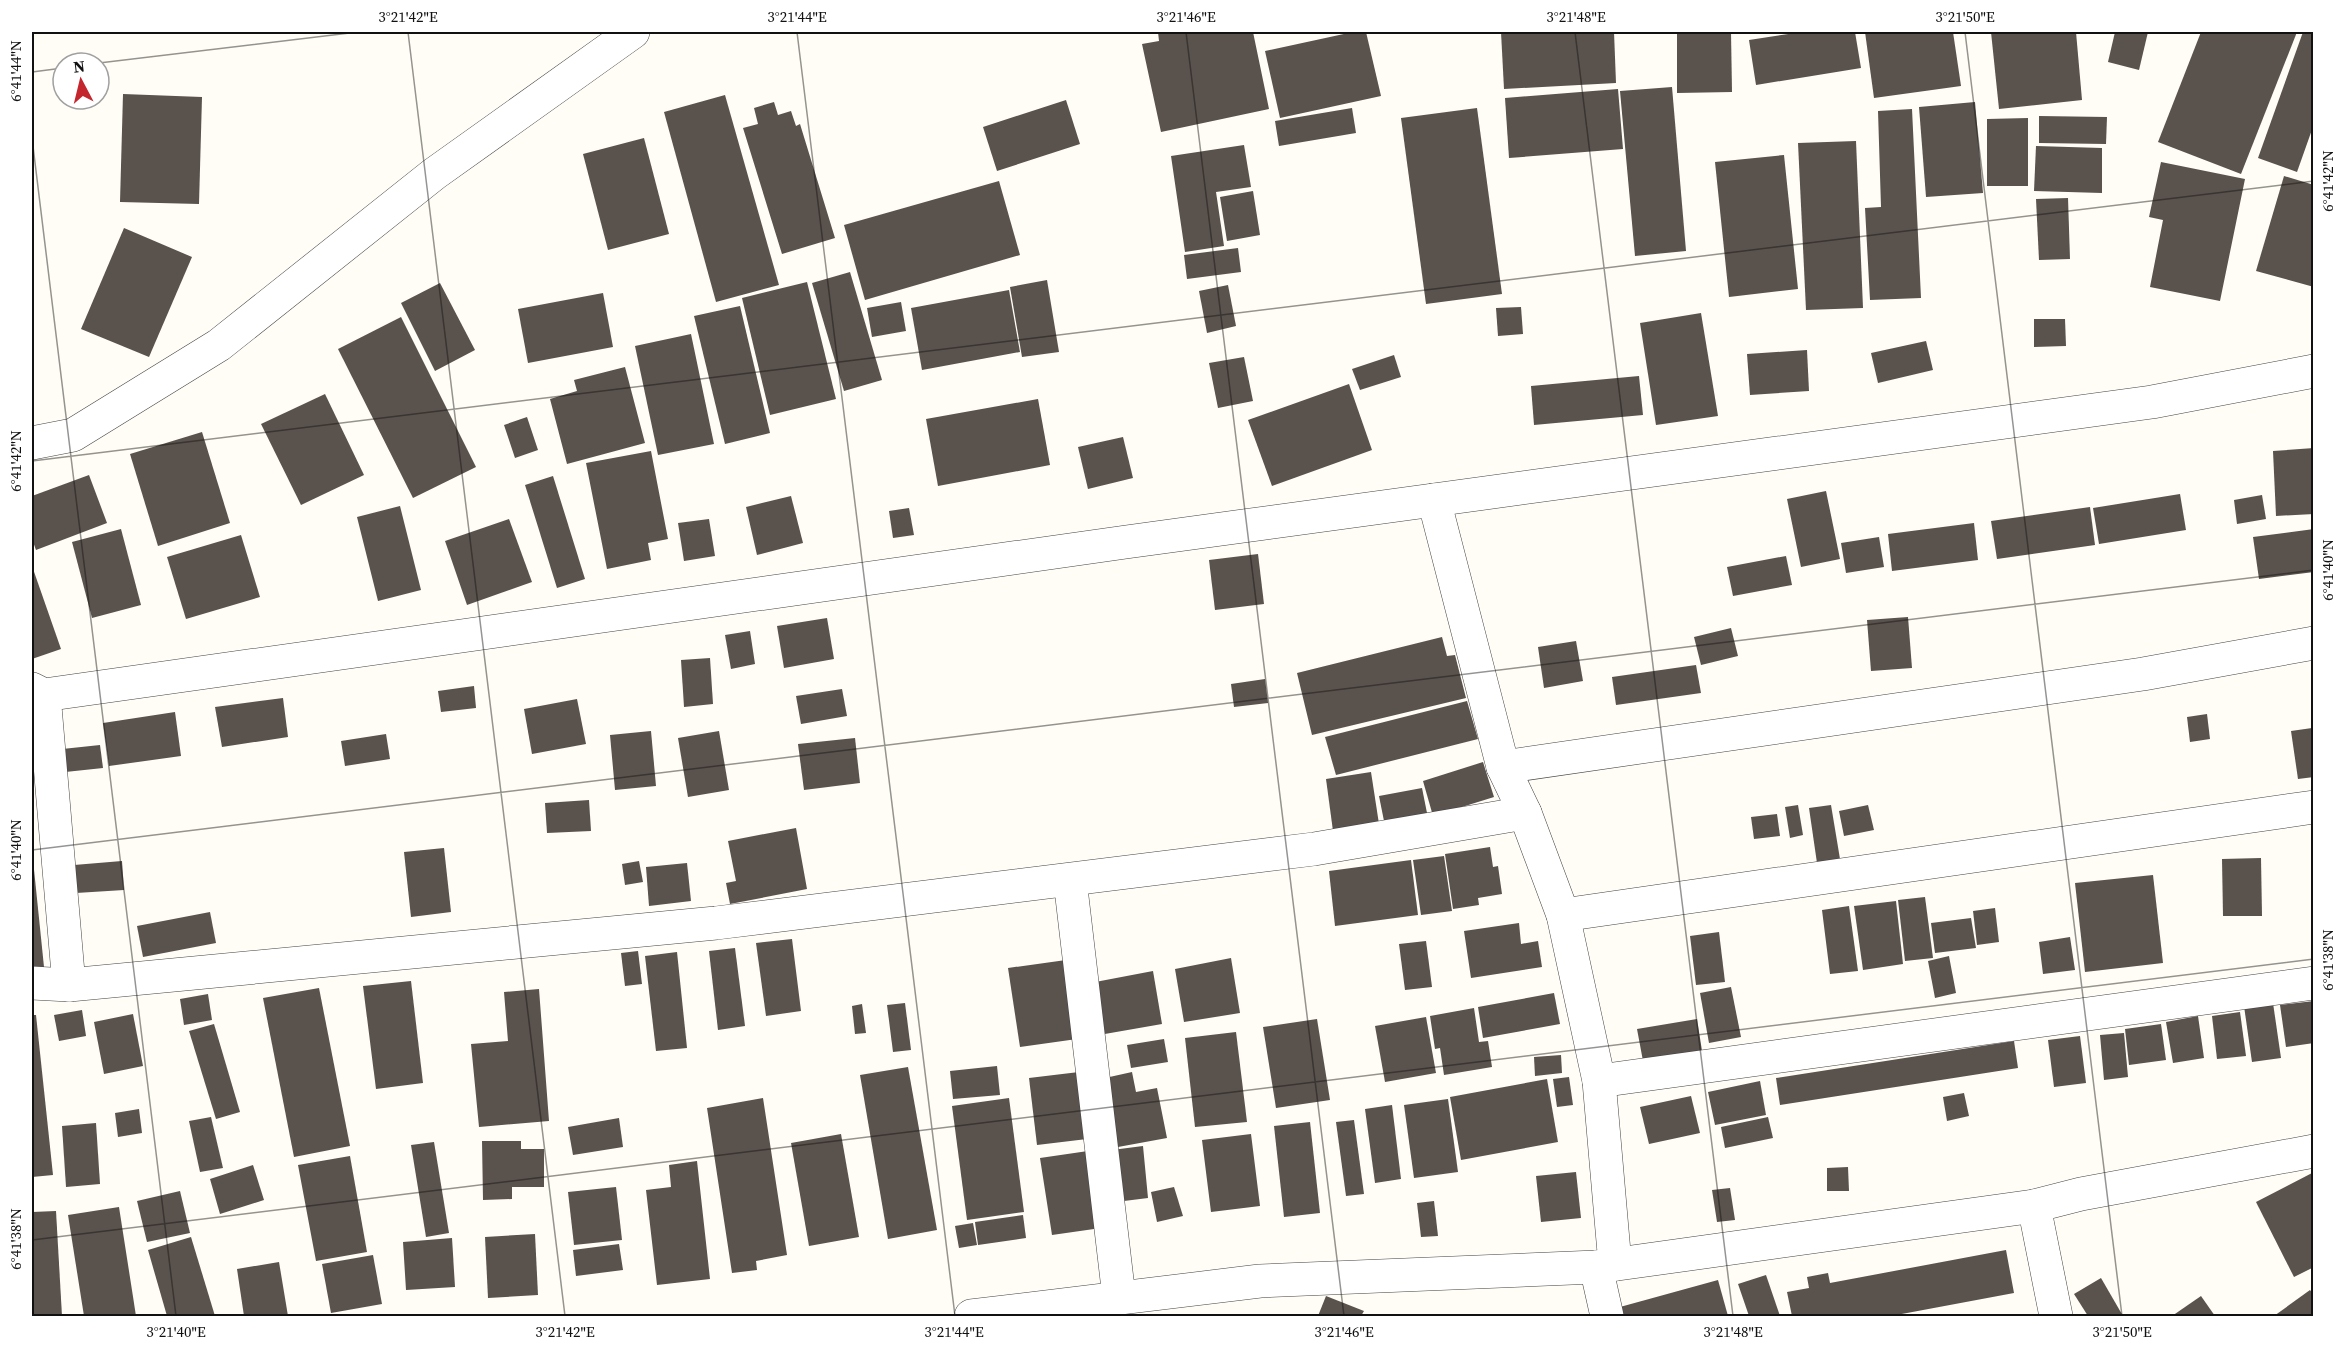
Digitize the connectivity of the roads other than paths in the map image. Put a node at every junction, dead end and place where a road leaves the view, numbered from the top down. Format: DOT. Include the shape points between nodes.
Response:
graph roads {
  1 [pos="633,32"];
  2 [pos="2313,371"];
  3 [pos="32,443"];
  4 [pos="1434,500"];
  5 [pos="2313,643"];
  6 [pos="38,692"];
  7 [pos="1503,767"];
  8 [pos="2313,807"];
  9 [pos="1525,813"];
  10 [pos="1070,880"];
  11 [pos="1563,915"];
  12 [pos="32,983"];
  13 [pos="2313,983"];
  14 [pos="69,985"];
  15 [pos="1599,1081"];
  16 [pos="2313,1151"];
  17 [pos="2034,1206"];
  18 [pos="1606,1265"];
  19 [pos="1119,1297"];
  20 [pos="971,1317"];
  21 [pos="1607,1317"];
  22 [pos="2056,1317"];
  1 -- 3 [label="street" via="434,174 219,345 73,435"];
  2 -- 4 [label="street" via="2152,402"];
  4 -- 6 [label="street"];
  4 -- 7 [label="street"];
  5 -- 7 [label="street" via="2143,674"];
  6 -- 14 [label="street"];
  7 -- 9 [label="street"];
  8 -- 11 [label="street"];
  9 -- 10 [label="street" via="1314,849"];
  9 -- 11 [label="street"];
  10 -- 14 [label="street" via="716,923"];
  10 -- 19 [label="street"];
  11 -- 15 [label="street"];
  12 -- 14 [label="street"];
  13 -- 15 [label="street"];
  15 -- 18 [label="street"];
  16 -- 17 [label="street"];
  17 -- 18 [label="street"];
  17 -- 22 [label="street"];
  18 -- 19 [label="street" via="1260,1281"];
  18 -- 21 [label="street"];
  19 -- 20 [label="street"];
}
